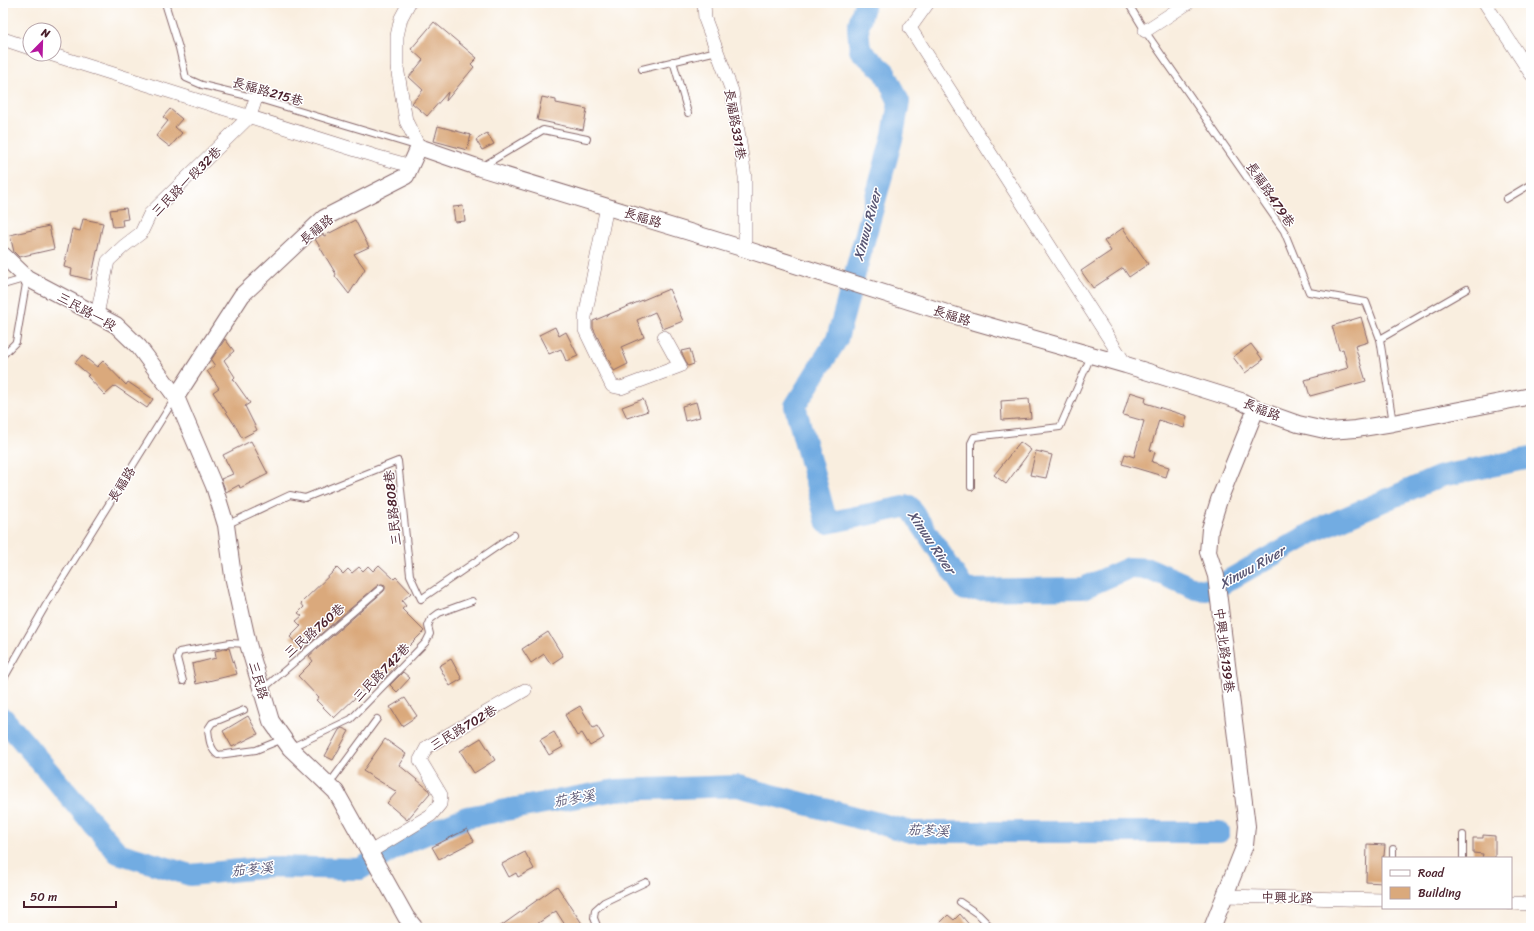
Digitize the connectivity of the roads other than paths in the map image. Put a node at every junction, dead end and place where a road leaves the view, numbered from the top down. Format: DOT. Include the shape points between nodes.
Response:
graph roads {
  1 [pos="165,3"];
  2 [pos="409,3"];
  3 [pos="704,3"];
  4 [pos="928,3"];
  5 [pos="1128,3"];
  6 [pos="1188,3"];
  7 [pos="1485,3"];
  8 [pos="1145,31"];
  9 [pos="3,39"];
  10 [pos="22,45"];
  11 [pos="717,51"];
  12 [pos="62,57"];
  13 [pos="673,61"];
  14 [pos="642,69"];
  15 [pos="1531,74"];
  16 [pos="253,107"];
  17 [pos="688,112"];
  18 [pos="587,139"];
  19 [pos="419,147"];
  20 [pos="412,166"];
  21 [pos="480,168"];
  22 [pos="1531,184"];
  23 [pos="1506,199"];
  24 [pos="607,206"];
  25 [pos="745,249"];
  26 [pos="3,255"];
  27 [pos="27,278"];
  28 [pos="3,285"];
  29 [pos="1467,289"];
  30 [pos="97,315"];
  31 [pos="664,337"];
  32 [pos="1380,339"];
  33 [pos="3,355"];
  34 [pos="1091,356"];
  35 [pos="1126,365"];
  36 [pos="1531,396"];
  37 [pos="176,397"];
  38 [pos="1256,408"];
  39 [pos="1393,423"];
  40 [pos="971,487"];
  41 [pos="226,525"];
  42 [pos="514,535"];
  43 [pos="381,588"];
  44 [pos="472,601"];
  45 [pos="248,644"];
  46 [pos="3,680"];
  47 [pos="183,681"];
  48 [pos="262,690"];
  49 [pos="525,690"];
  50 [pos="244,710"];
  51 [pos="377,720"];
  52 [pos="287,744"];
  53 [pos="328,785"];
  54 [pos="1463,835"];
  55 [pos="1393,849"];
  56 [pos="373,857"];
  57 [pos="1393,857"];
  58 [pos="1463,857"];
  59 [pos="646,882"];
  60 [pos="1224,896"];
  61 [pos="1382,900"];
  62 [pos="960,902"];
  63 [pos="1512,903"];
  64 [pos="1531,904"];
  65 [pos="415,928"];
  66 [pos="598,928"];
  67 [pos="992,928"];
  68 [pos="1212,928"];
  1 -- 16 [label="lane, 長福路215巷" via="186,78"];
  2 -- 19 [label="street" via="401,18 397,36 397,67 406,121"];
  3 -- 11 [label="street, 長福路331巷" via="705,19"];
  4 -- 35 [label="street" via="910,28"];
  5 -- 8 [label="lane, 長福路479巷"];
  6 -- 8 [label="street"];
  7 -- 15 [label="street"];
  8 -- 32 [label="lane, 長福路479巷" via="1284,231 1309,292 1366,302"];
  9 -- 10 [label="street"];
  11 -- 13 [label="lane"];
  11 -- 25 [label="street, 長福路331巷" via="732,91 745,177"];
  12 -- 16 [label="street"];
  13 -- 14 [label="lane"];
  13 -- 17 [label="lane"];
  16 -- 19 [label="lane, 長福路215巷"];
  16 -- 20 [label="street" via="376,156"];
  16 -- 30 [label="street, 三民路一段32巷" via="150,214 141,233 108,261"];
  18 -- 21 [label="lane" via="543,130"];
  19 -- 20 [label="street, 長福路"];
  19 -- 21 [label="street, 長福路"];
  20 -- 37 [label="street, 長福路" via="406,176 324,218 242,296"];
  21 -- 24 [label="street, 長福路"];
  22 -- 23 [label="lane"];
  24 -- 25 [label="street, 長福路"];
  24 -- 31 [label="street" via="585,317 585,330 612,386 621,388 680,366"];
  25 -- 34 [label="street, 長福路"];
  26 -- 27 [label="street, 三民路一段"];
  27 -- 28 [label="lane"];
  27 -- 30 [label="street, 三民路一段"];
  27 -- 33 [label="lane" via="16,342"];
  29 -- 32 [label="lane"];
  30 -- 37 [label="street, 三民路一段" via="116,326 139,347"];
  32 -- 39 [label="lane, 長福路479巷"];
  34 -- 35 [label="street, 長福路"];
  34 -- 40 [label="lane" via="1060,427 974,437 971,443"];
  35 -- 38 [label="street, 長福路" via="1241,400"];
  36 -- 39 [label="street, 長福路"];
  37 -- 41 [label="street, 三民路" via="214,486"];
  37 -- 46 [label="lane, 長福路" via="46,605"];
  38 -- 39 [label="street, 長福路" via="1298,424 1329,431"];
  38 -- 60 [label="street, 中興北路139巷" via="1219,500 1210,529 1208,552 1216,576 1247,826 1245,845"];
  41 -- 42 [label="lane, 三民路808巷" via="290,495 305,498 398,461 410,575 421,599"];
  41 -- 45 [label="street, 三民路" via="233,576"];
  43 -- 48 [label="lane, 三民路760巷"];
  44 -- 52 [label="lane, 三民路742巷" via="439,612 431,619 428,626 430,634 426,642 351,719"];
  45 -- 47 [label="lane" via="230,643 179,652 177,658"];
  45 -- 48 [label="street, 三民路"];
  48 -- 52 [label="street, 三民路" via="271,721"];
  49 -- 56 [label="street, 三民路702巷" via="426,747 420,760 441,795 440,804 431,815"];
  50 -- 52 [label="lane, 三民路742巷" via="212,723 208,729 214,752 218,755"];
  51 -- 53 [label="lane"];
  52 -- 53 [label="street, 三民路"];
  53 -- 56 [label="street, 三民路" via="336,792"];
  54 -- 58 [label="lane"];
  55 -- 57 [label="lane"];
  56 -- 65 [label="street, 三民路" via="406,917"];
  59 -- 66 [label="lane" via="604,902 594,910"];
  60 -- 61 [label="street, 中興北路"];
  60 -- 68 [label="street"];
  62 -- 67 [label="lane"];
  63 -- 64 [label="street"];
}
